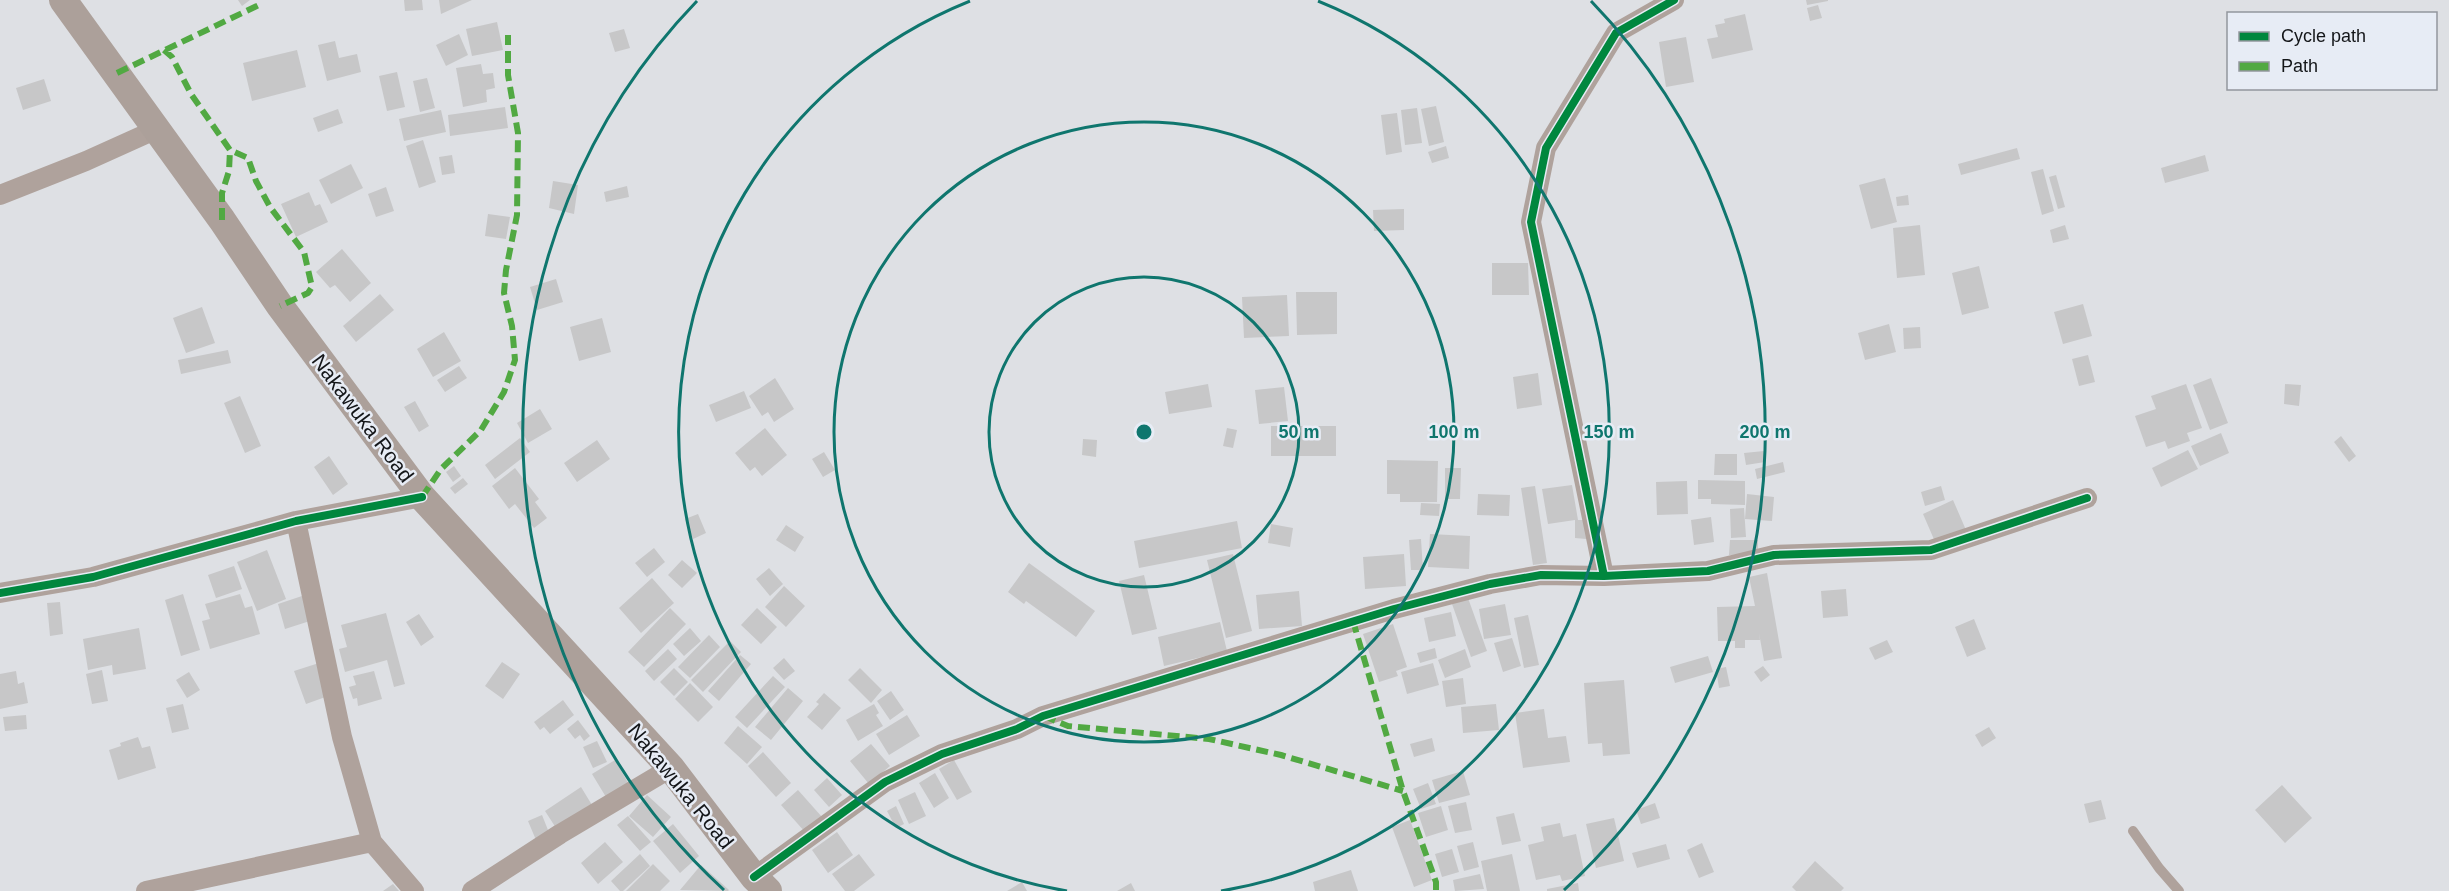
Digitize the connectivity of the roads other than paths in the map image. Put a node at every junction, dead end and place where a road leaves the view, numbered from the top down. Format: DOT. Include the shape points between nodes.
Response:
graph roads {
  1 [pos="63,0"];
  2 [pos="1674,0"];
  3 [pos="157,129"];
  4 [pos="0,195"];
  5 [pos="422,498"];
  6 [pos="2087,498"];
  7 [pos="296,521"];
  8 [pos="1604,576"];
  9 [pos="0,593"];
  10 [pos="671,768"];
  11 [pos="2133,831"];
  12 [pos="372,842"];
  13 [pos="761,884"];
  14 [pos="146,891"];
  15 [pos="414,891"];
  16 [pos="472,891"];
  17 [pos="2180,891"];
  1 -- 3 [label="main road, Nakawuka Road"];
  2 -- 8 [label="street" via="1616,33 1546,148 1531,222"];
  3 -- 4 [label="street"];
  3 -- 5 [label="main road, Nakawuka Road" via="280,306"];
  5 -- 7 [label="street"];
  5 -- 10 [label="main road, Nakawuka Road"];
  6 -- 8 [label="street" via="1930,550 1774,555 1708,571"];
  7 -- 9 [label="street" via="93,577"];
  7 -- 12 [label="street" via="342,737"];
  8 -- 13 [label="street" via="1541,575 1490,584 1383,612 1043,716 1017,729 942,754 885,782"];
  10 -- 13 [label="main road, Nakawuka Road"];
  10 -- 16 [label="street"];
  11 -- 17 [label="lane"];
  12 -- 14 [label="street"];
  12 -- 15 [label="street"];
}
